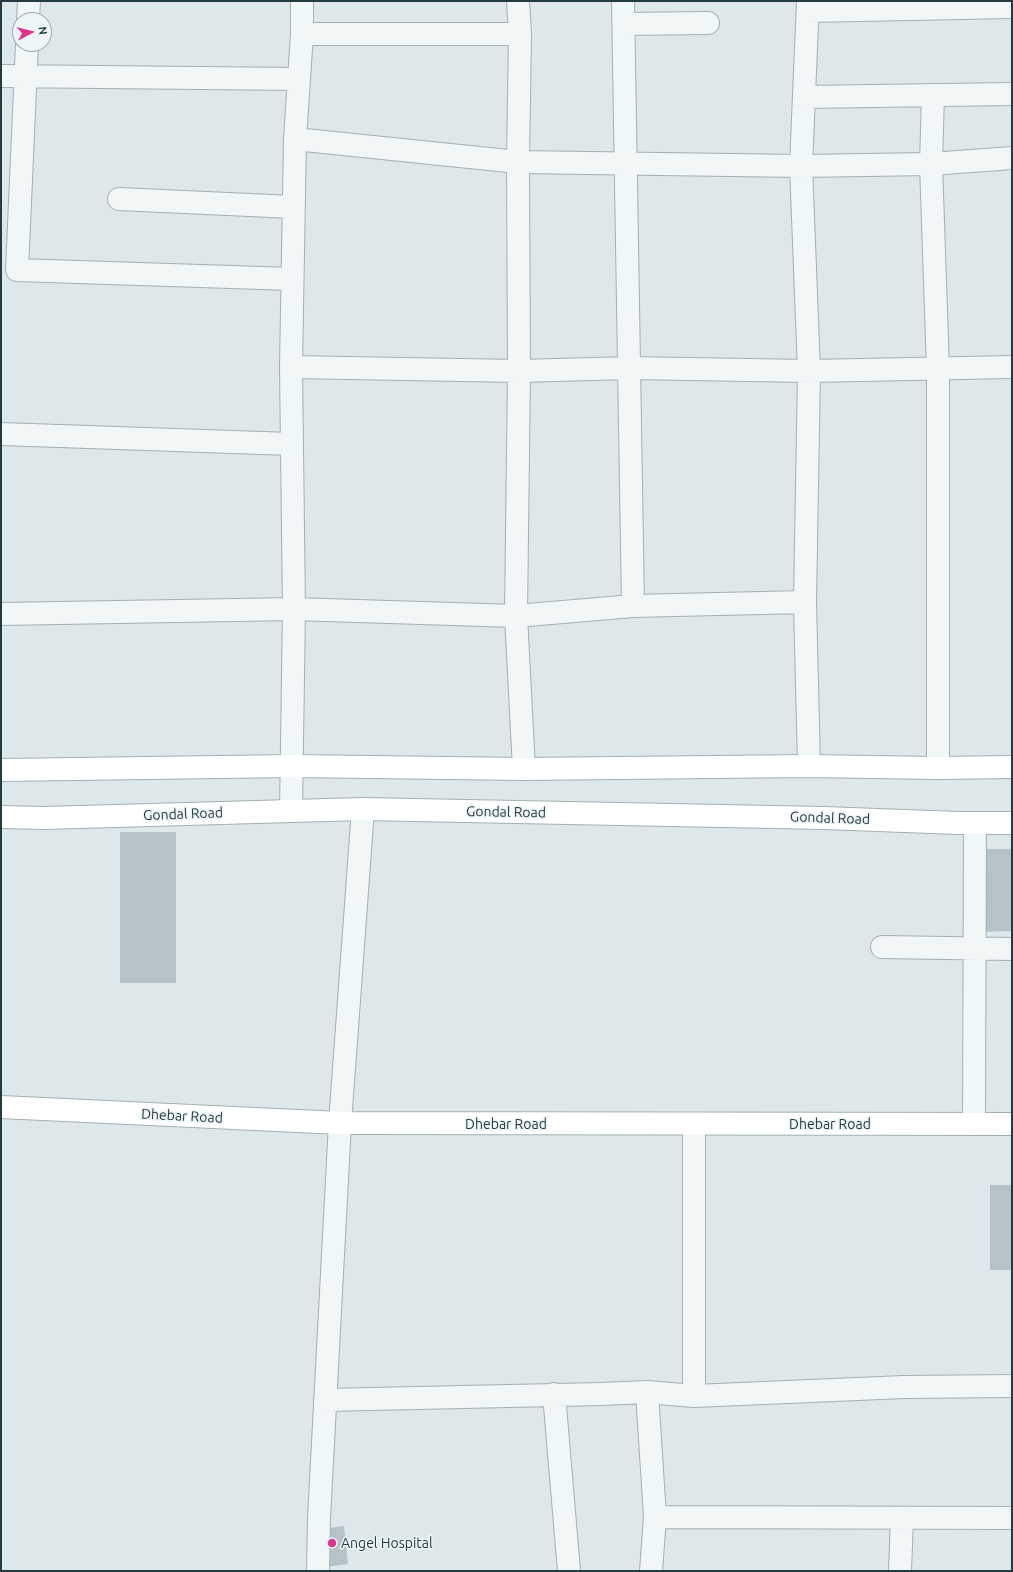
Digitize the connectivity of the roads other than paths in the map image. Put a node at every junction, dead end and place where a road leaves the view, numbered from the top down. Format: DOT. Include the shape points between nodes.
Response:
graph roads {
  1 [pos="29,1"];
  2 [pos="302,1"];
  3 [pos="518,1"];
  4 [pos="623,1"];
  5 [pos="808,6"];
  6 [pos="1012,7"];
  7 [pos="28,12"];
  8 [pos="708,23"];
  9 [pos="624,24"];
  10 [pos="302,34"];
  11 [pos="520,34"];
  12 [pos="27,52"];
  13 [pos="1,76"];
  14 [pos="25,77"];
  15 [pos="298,79"];
  16 [pos="1012,94"];
  17 [pos="933,96"];
  18 [pos="804,97"];
  19 [pos="295,139"];
  20 [pos="1012,158"];
  21 [pos="518,162"];
  22 [pos="627,163"];
  23 [pos="931,164"];
  24 [pos="801,166"];
  25 [pos="120,198"];
  26 [pos="293,207"];
  27 [pos="9,269"];
  28 [pos="292,279"];
  29 [pos="291,367"];
  30 [pos="1012,367"];
  31 [pos="629,368"];
  32 [pos="938,369"];
  33 [pos="519,371"];
  34 [pos="809,371"];
  35 [pos="1,434"];
  36 [pos="291,444"];
  37 [pos="805,602"];
  38 [pos="633,606"];
  39 [pos="294,609"];
  40 [pos="1,614"];
  41 [pos="516,616"];
  42 [pos="293,766"];
  43 [pos="809,766"];
  44 [pos="1012,767"];
  45 [pos="938,768"];
  46 [pos="524,769"];
  47 [pos="1,770"];
  48 [pos="363,809"];
  49 [pos="291,811"];
  50 [pos="1,817"];
  51 [pos="975,823"];
  52 [pos="1012,823"];
  53 [pos="882,947"];
  54 [pos="975,949"];
  55 [pos="1012,949"];
  56 [pos="1,1107"];
  57 [pos="340,1123"];
  58 [pos="694,1124"];
  59 [pos="974,1124"];
  60 [pos="1012,1124"];
  61 [pos="1012,1386"];
  62 [pos="647,1392"];
  63 [pos="554,1394"];
  64 [pos="694,1396"];
  65 [pos="325,1400"];
  66 [pos="655,1517"];
  67 [pos="902,1518"];
  68 [pos="1012,1518"];
  69 [pos="318,1571"];
  70 [pos="569,1571"];
  71 [pos="651,1571"];
  72 [pos="900,1571"];
  1 -- 7 [label="street"];
  2 -- 10 [label="street"];
  3 -- 11 [label="street"];
  4 -- 9 [label="street"];
  5 -- 6 [label="street"];
  5 -- 18 [label="street"];
  8 -- 9 [label="street"];
  9 -- 22 [label="street"];
  10 -- 11 [label="street"];
  10 -- 15 [label="street"];
  11 -- 21 [label="street"];
  12 -- 14 [label="street"];
  13 -- 14 [label="street"];
  14 -- 15 [label="street"];
  14 -- 27 [label="street"];
  15 -- 19 [label="street"];
  16 -- 17 [label="street"];
  17 -- 18 [label="street"];
  17 -- 23 [label="street"];
  18 -- 24 [label="street"];
  19 -- 21 [label="street"];
  19 -- 26 [label="street"];
  20 -- 23 [label="street"];
  21 -- 22 [label="street"];
  21 -- 33 [label="street"];
  22 -- 24 [label="street"];
  22 -- 31 [label="street"];
  23 -- 24 [label="street"];
  23 -- 32 [label="street"];
  24 -- 34 [label="street"];
  25 -- 26 [label="street"];
  26 -- 28 [label="street"];
  27 -- 28 [label="street"];
  28 -- 29 [label="street"];
  29 -- 33 [label="street"];
  29 -- 36 [label="street"];
  30 -- 32 [label="street"];
  31 -- 33 [label="street"];
  31 -- 34 [label="street"];
  31 -- 38 [label="street"];
  32 -- 34 [label="street"];
  32 -- 45 [label="street"];
  33 -- 41 [label="street"];
  34 -- 37 [label="street"];
  35 -- 36 [label="street"];
  36 -- 39 [label="street"];
  37 -- 38 [label="street"];
  37 -- 43 [label="street"];
  38 -- 41 [label="street"];
  39 -- 40 [label="street"];
  39 -- 41 [label="street"];
  39 -- 42 [label="street"];
  41 -- 46 [label="street"];
  42 -- 46 [label="main road"];
  42 -- 47 [label="main road"];
  42 -- 49 [label="street"];
  43 -- 45 [label="main road"];
  43 -- 46 [label="main road"];
  44 -- 45 [label="main road"];
  48 -- 49 [label="main road, Gondal Road"];
  48 -- 51 [label="main road, Gondal Road"];
  48 -- 57 [label="street"];
  49 -- 50 [label="main road, Gondal Road"];
  51 -- 52 [label="main road, Gondal Road"];
  51 -- 54 [label="street"];
  53 -- 54 [label="street"];
  54 -- 55 [label="street"];
  54 -- 59 [label="street"];
  56 -- 57 [label="main road, Dhebar Road"];
  57 -- 58 [label="main road, Dhebar Road"];
  57 -- 65 [label="street"];
  58 -- 59 [label="main road, Dhebar Road"];
  58 -- 64 [label="street"];
  59 -- 60 [label="main road, Dhebar Road"];
  61 -- 64 [label="street" via="904,1387"];
  62 -- 63 [label="street"];
  62 -- 64 [label="street"];
  62 -- 66 [label="street"];
  63 -- 65 [label="street"];
  63 -- 70 [label="street"];
  65 -- 69 [label="street"];
  66 -- 67 [label="street"];
  66 -- 71 [label="street"];
  67 -- 68 [label="street"];
  67 -- 72 [label="street"];
}
